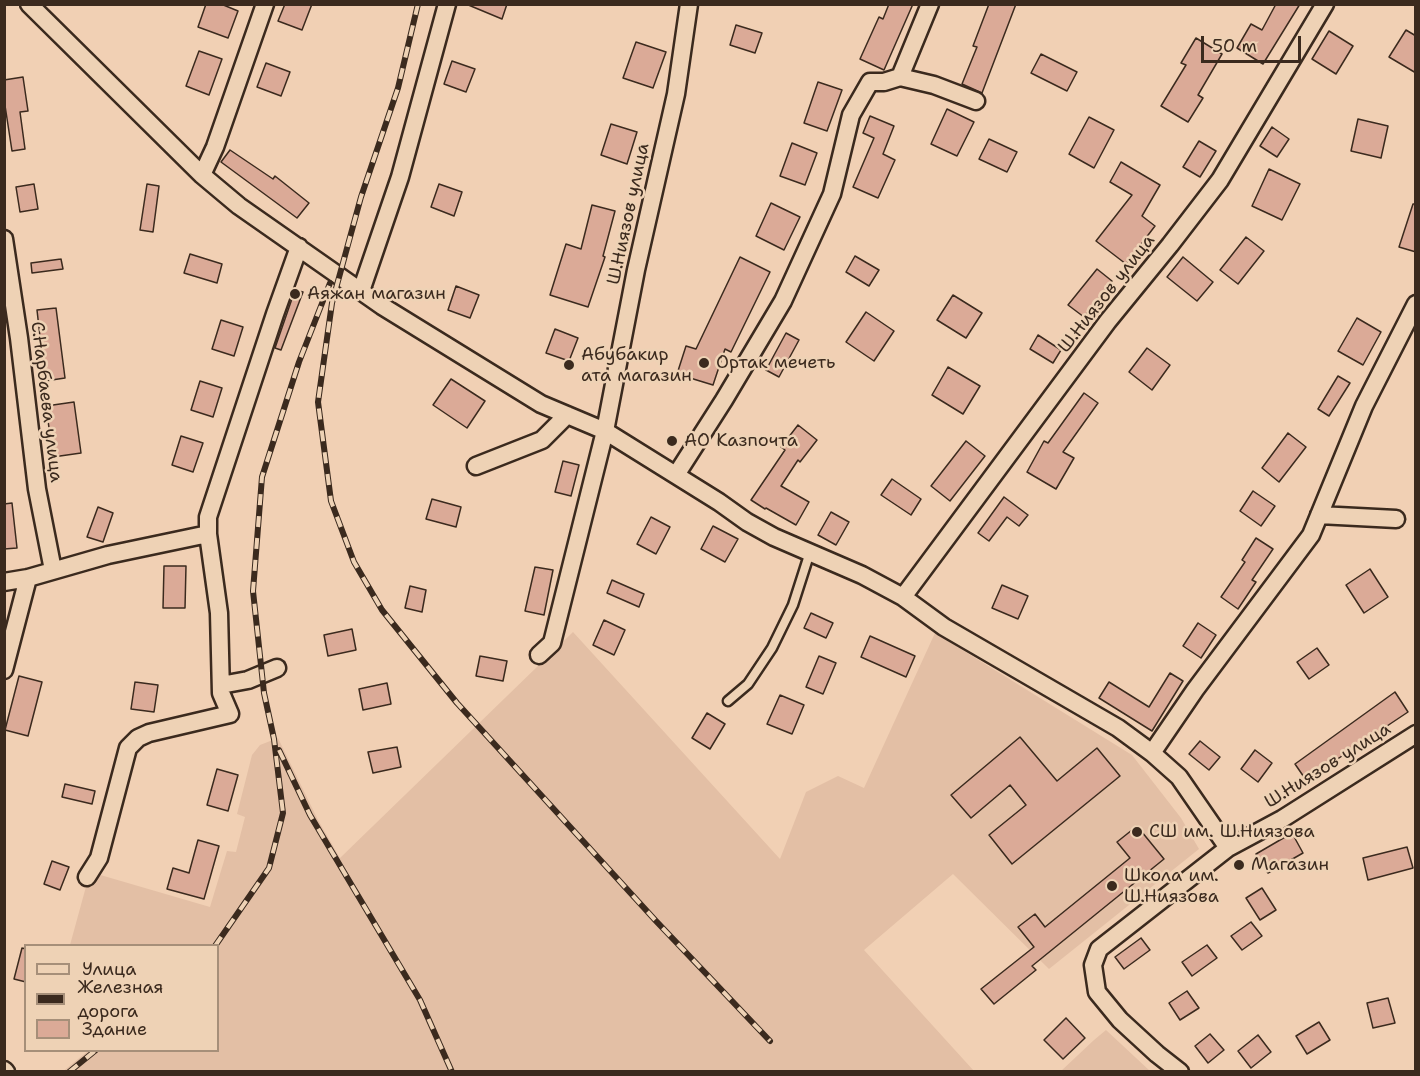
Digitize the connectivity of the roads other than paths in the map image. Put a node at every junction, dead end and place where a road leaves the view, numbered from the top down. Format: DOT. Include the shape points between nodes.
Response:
graph roads {
  1 [pos="29,4"];
  2 [pos="265,4"];
  3 [pos="447,4"];
  4 [pos="689,4"];
  5 [pos="930,4"];
  6 [pos="1325,4"];
  7 [pos="900,77"];
  8 [pos="976,101"];
  9 [pos="202,175"];
  10 [pos="4,239"];
  11 [pos="299,247"];
  12 [pos="361,291"];
  13 [pos="1416,304"];
  14 [pos="567,415"];
  15 [pos="605,431"];
  16 [pos="476,466"];
  17 [pos="676,475"];
  18 [pos="1319,515"];
  19 [pos="1396,519"];
  20 [pos="208,534"];
  21 [pos="810,552"];
  22 [pos="52,570"];
  23 [pos="28,578"];
  24 [pos="4,582"];
  25 [pos="903,597"];
  26 [pos="539,655"];
  27 [pos="277,668"];
  28 [pos="4,670"];
  29 [pos="221,685"];
  30 [pos="728,701"];
  31 [pos="1416,734"];
  32 [pos="1152,753"];
  33 [pos="1228,848"];
  34 [pos="87,877"];
  35 [pos="1180,1071"];
  1 -- 9 [label="street"];
  2 -- 9 [label="street"];
  3 -- 12 [label="street" via="400,177"];
  4 -- 15 [label="street, Ш.Ниязов улица" via="676,94"];
  5 -- 7 [label="street"];
  6 -- 25 [label="street, Ш.Ниязов улица" via="1220,180 1107,321"];
  7 -- 8 [label="street"];
  7 -- 17 [label="street" via="870,82 851,115 832,194 783,301"];
  9 -- 11 [label="street"];
  10 -- 22 [label="street, С.Нарбаева улица" via="37,489"];
  11 -- 12 [label="street"];
  11 -- 20 [label="street" via="208,517"];
  12 -- 14 [label="street" via="541,404"];
  13 -- 18 [label="street" via="1364,406"];
  14 -- 15 [label="street"];
  14 -- 16 [label="street" via="542,440"];
  15 -- 17 [label="street"];
  15 -- 26 [label="street, Ш.Ниязов улица" via="552,643"];
  17 -- 21 [label="street" via="747,522"];
  18 -- 19 [label="street"];
  18 -- 32 [label="street" via="1311,535"];
  20 -- 22 [label="street"];
  20 -- 29 [label="street" via="219,613"];
  21 -- 25 [label="street"];
  21 -- 30 [label="lane" via="793,605 772,648 748,684"];
  22 -- 23 [label="street"];
  23 -- 24 [label="street"];
  23 -- 28 [label="street"];
  25 -- 32 [label="street" via="945,627 1118,728"];
  27 -- 29 [label="street" via="248,680"];
  29 -- 34 [label="street" via="230,714 149,733 128,748 99,858"];
  31 -- 33 [label="street, Ш.Ниязов улица" via="1282,819"];
  32 -- 33 [label="street" via="1179,777"];
  33 -- 35 [label="street, Ш.Ниязов улица" via="1099,949 1093,965 1097,992 1120,1020"];
}
